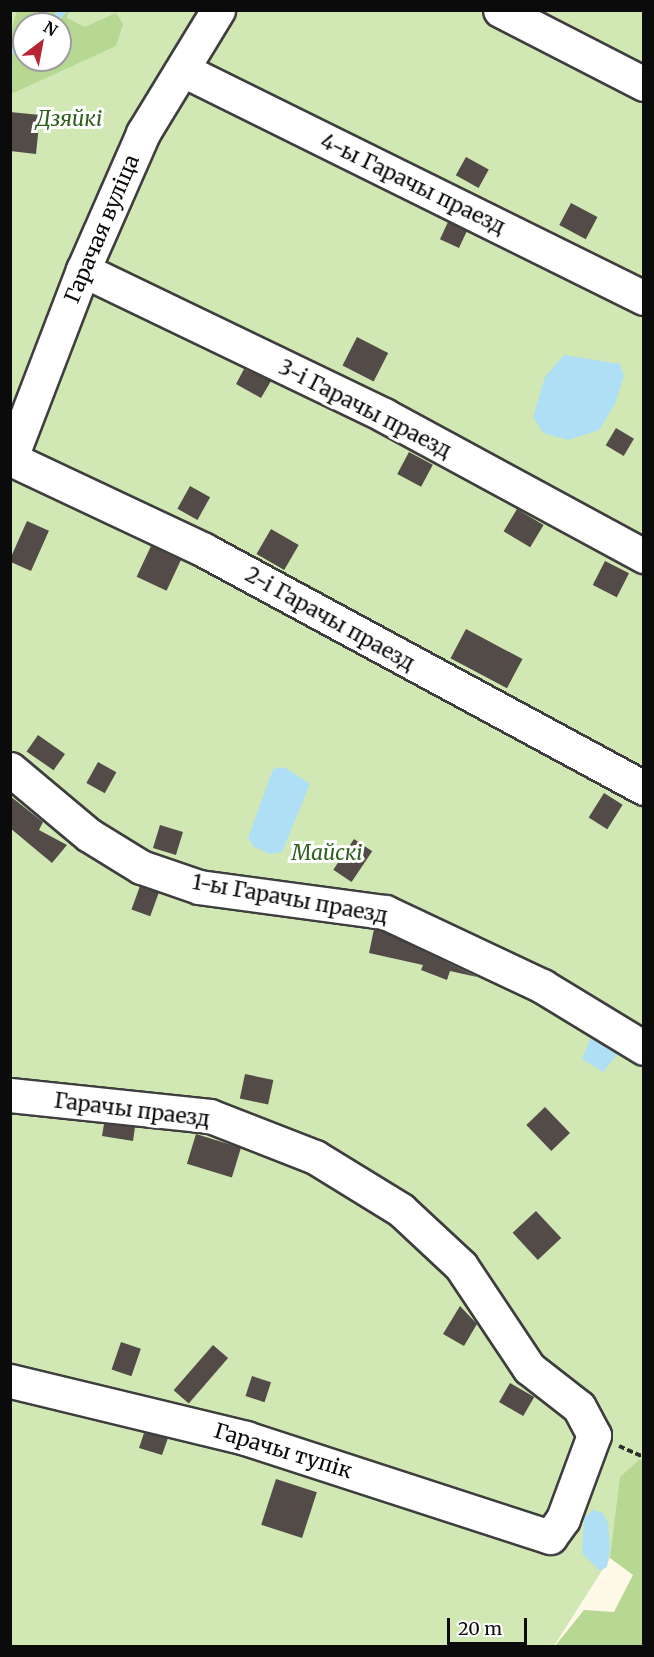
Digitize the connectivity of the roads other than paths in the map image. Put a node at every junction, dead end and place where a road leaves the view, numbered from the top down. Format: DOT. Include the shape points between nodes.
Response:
graph roads {
  1 [pos="218,10"];
  2 [pos="500,10"];
  3 [pos="183,70"];
  4 [pos="644,84"];
  5 [pos="83,270"];
  6 [pos="644,298"];
  7 [pos="11,459"];
  8 [pos="644,556"];
  9 [pos="10,769"];
  10 [pos="644,788"];
  11 [pos="644,1048"];
  12 [pos="10,1095"];
  13 [pos="10,1381"];
  14 [pos="550,1537"];
  1 -- 3 [label="street, Гарачая вуліца"];
  2 -- 4 [label="street"];
  3 -- 5 [label="street, Гарачая вуліца" via="142,133"];
  3 -- 6 [label="street, 4-ы Гарачы праезд"];
  5 -- 7 [label="street, Гарачая вуліца"];
  5 -- 8 [label="street, 3-і Гарачы праезд" via="384,415"];
  7 -- 10 [label="street, 2-і Гарачы праезд" via="204,550"];
  9 -- 11 [label="street, 1-ы Гарачы праезд" via="89,835 141,867 199,887 385,912 542,986"];
  12 -- 14 [label="street, Гарачы праезд" via="210,1116 315,1156 401,1210 461,1266 529,1368 579,1407 594,1435 563,1519"];
  13 -- 14 [label="street, Гарачы тупік" via="246,1438"];
}
